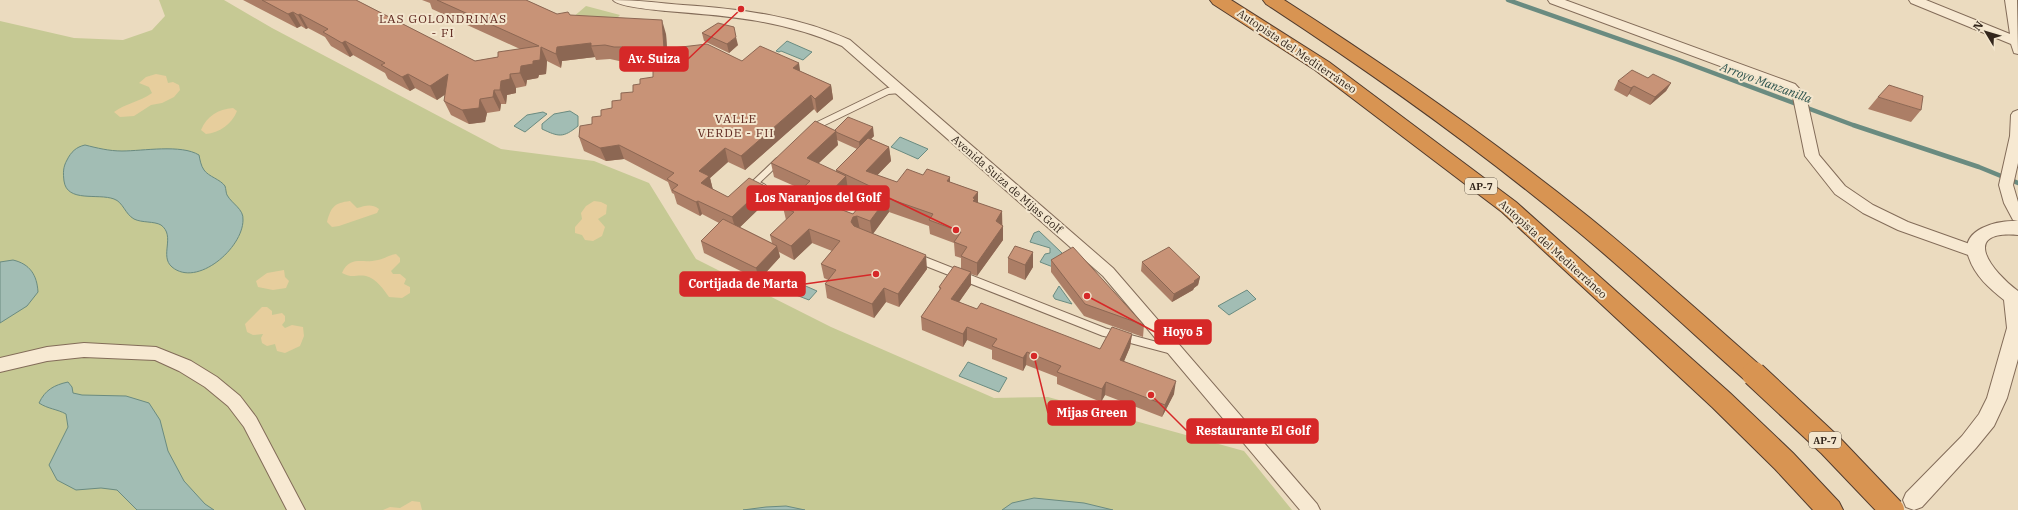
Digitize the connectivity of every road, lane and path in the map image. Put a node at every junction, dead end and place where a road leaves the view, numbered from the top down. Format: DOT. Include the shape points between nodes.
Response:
graph roads {
  1 [pos="619,0"];
  2 [pos="1219,0"];
  3 [pos="1272,0"];
  4 [pos="1554,0"];
  5 [pos="1914,0"];
  6 [pos="2011,0"];
  7 [pos="2018,42"];
  8 [pos="2018,52"];
  9 [pos="900,90"];
  10 [pos="2018,115"];
  11 [pos="807,135"];
  12 [pos="784,156"];
  13 [pos="764,187"];
  14 [pos="2018,216"];
  15 [pos="2018,228"];
  16 [pos="1976,252"];
  17 [pos="908,255"];
  18 [pos="2015,299"];
  19 [pos="1175,350"];
  20 [pos="0,365"];
  21 [pos="1914,500"];
  22 [pos="296,510"];
  23 [pos="1311,510"];
  24 [pos="1830,510"];
  25 [pos="1892,510"];
  1 -- 9 [label="street, Avenida Suiza de Mijas Golf" via="646,6 760,16 819,30 846,43"];
  2 -- 24 [label="highway, Autopista del Mediterráneo / AP-7" via="1322,66 1509,208 1720,400 1784,461"];
  3 -- 25 [label="highway, AP-7, bridge" via="1361,57 1584,224 1754,374 1830,445"];
  4 -- 16 [label="street" via="1790,87 1799,96 1812,156 1840,190 1868,209 1903,226"];
  5 -- 7 [label="street"];
  6 -- 7 [label="street"];
  7 -- 8 [label="street"];
  9 -- 11 [label="lane" via="888,91 818,125"];
  9 -- 19 [label="street, Avenida Suiza de Mijas Golf" via="1108,272"];
  10 -- 14 [label="street" via="2017,136 2006,185 2010,203"];
  12 -- 13 [label="lane" via="755,183"];
  15 -- 16 [label="street" via="1996,229 1984,234 1977,242"];
  16 -- 18 [label="street" via="1979,263 1987,274"];
  17 -- 19 [label="lane" via="1104,332"];
  18 -- 21 [label="street" via="2017,328 1998,398 1987,420"];
  19 -- 23 [label="street, Avenida Suiza de Mijas Golf"];
  20 -- 22 [label="street" via="47,354 92,350 156,354 185,366 211,382 234,402 250,422"];
}
